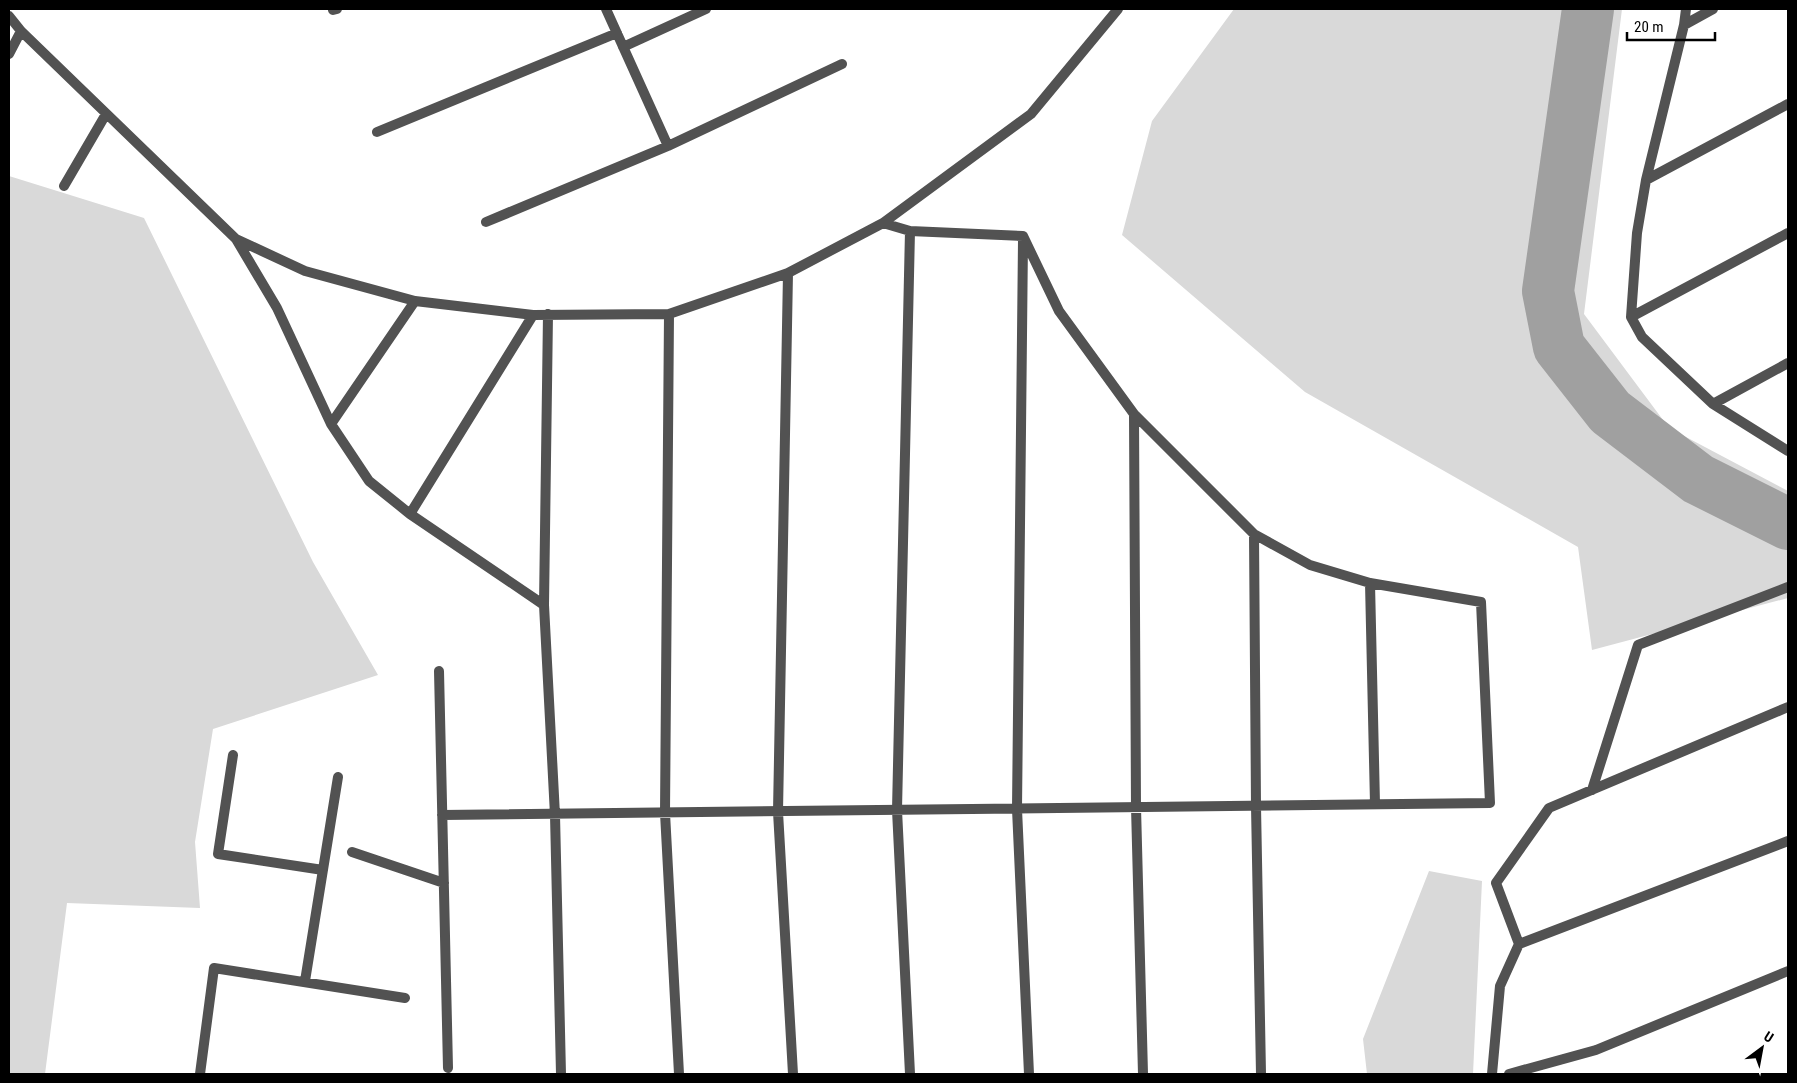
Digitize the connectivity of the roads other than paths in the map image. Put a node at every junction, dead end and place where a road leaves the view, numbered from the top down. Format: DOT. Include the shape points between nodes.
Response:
graph roads {
  1 [pos="606,9"];
  2 [pos="706,9"];
  3 [pos="1118,9"];
  4 [pos="1686,9"];
  5 [pos="1714,9"];
  6 [pos="9,16"];
  7 [pos="1684,25"];
  8 [pos="21,32"];
  9 [pos="617,33"];
  10 [pos="623,47"];
  11 [pos="9,54"];
  12 [pos="842,64"];
  13 [pos="1788,104"];
  14 [pos="106,114"];
  15 [pos="377,132"];
  16 [pos="668,146"];
  17 [pos="1646,180"];
  18 [pos="64,186"];
  19 [pos="486,222"];
  20 [pos="883,223"];
  21 [pos="910,231"];
  22 [pos="1788,233"];
  23 [pos="1024,236"];
  24 [pos="236,239"];
  25 [pos="788,273"];
  26 [pos="415,301"];
  27 [pos="548,314"];
  28 [pos="669,314"];
  29 [pos="532,315"];
  30 [pos="1631,317"];
  31 [pos="1788,363"];
  32 [pos="1713,404"];
  33 [pos="1134,414"];
  34 [pos="331,424"];
  35 [pos="1788,451"];
  36 [pos="410,514"];
  37 [pos="1254,534"];
  38 [pos="1370,583"];
  39 [pos="1788,587"];
  40 [pos="544,605"];
  41 [pos="439,671"];
  42 [pos="1788,707"];
  43 [pos="232,755"];
  44 [pos="338,776"];
  45 [pos="1592,790"];
  46 [pos="1375,804"];
  47 [pos="1256,806"];
  48 [pos="1136,807"];
  49 [pos="1017,809"];
  50 [pos="897,810"];
  51 [pos="778,812"];
  52 [pos="665,813"];
  53 [pos="442,815"];
  54 [pos="555,815"];
  55 [pos="1788,841"];
  56 [pos="352,852"];
  57 [pos="323,870"];
  58 [pos="444,883"];
  59 [pos="1519,944"];
  60 [pos="1788,972"];
  61 [pos="305,982"];
  62 [pos="405,998"];
  63 [pos="448,1068"];
  64 [pos="200,1074"];
  65 [pos="561,1074"];
  66 [pos="679,1074"];
  67 [pos="792,1074"];
  68 [pos="910,1074"];
  69 [pos="1030,1074"];
  70 [pos="1143,1074"];
  71 [pos="1261,1074"];
  72 [pos="1492,1074"];
  73 [pos="1509,1074"];
  1 -- 9 [label="street"];
  2 -- 10 [label="street"];
  3 -- 20 [label="street" via="1031,114"];
  4 -- 7 [label="street"];
  5 -- 7 [label="street"];
  6 -- 8 [label="street"];
  7 -- 17 [label="street"];
  8 -- 11 [label="street"];
  8 -- 14 [label="street"];
  9 -- 10 [label="street"];
  9 -- 15 [label="street"];
  10 -- 16 [label="street"];
  12 -- 16 [label="street"];
  13 -- 17 [label="street"];
  14 -- 18 [label="street"];
  14 -- 24 [label="street"];
  16 -- 19 [label="street"];
  17 -- 30 [label="street" via="1637,233"];
  20 -- 21 [label="street"];
  20 -- 25 [label="street"];
  21 -- 23 [label="street"];
  21 -- 50 [label="street"];
  22 -- 30 [label="street"];
  23 -- 33 [label="street" via="1059,311"];
  23 -- 49 [label="street"];
  24 -- 26 [label="street" via="305,271"];
  24 -- 34 [label="street" via="276,308"];
  25 -- 28 [label="street"];
  25 -- 51 [label="street"];
  26 -- 29 [label="street"];
  26 -- 34 [label="street"];
  27 -- 28 [label="street"];
  27 -- 29 [label="street"];
  27 -- 40 [label="street"];
  28 -- 52 [label="street"];
  29 -- 36 [label="street"];
  30 -- 32 [label="street" via="1642,337"];
  31 -- 32 [label="street"];
  32 -- 35 [label="street"];
  33 -- 37 [label="street"];
  33 -- 48 [label="street"];
  34 -- 36 [label="street" via="369,481"];
  36 -- 40 [label="street"];
  37 -- 38 [label="street" via="1310,565"];
  37 -- 47 [label="street"];
  38 -- 46 [label="street"];
  38 -- 46 [label="street" via="1481,602 1490,803"];
  39 -- 45 [label="street" via="1638,645"];
  40 -- 54 [label="street"];
  41 -- 53 [label="street"];
  42 -- 45 [label="street"];
  43 -- 57 [label="street" via="218,854"];
  44 -- 57 [label="street"];
  45 -- 59 [label="street" via="1549,808 1496,883"];
  46 -- 47 [label="street"];
  47 -- 48 [label="street"];
  47 -- 71 [label="street"];
  48 -- 49 [label="street"];
  48 -- 70 [label="street"];
  49 -- 50 [label="street"];
  49 -- 69 [label="street"];
  50 -- 51 [label="street"];
  50 -- 68 [label="street"];
  51 -- 52 [label="street"];
  51 -- 67 [label="street"];
  52 -- 54 [label="street"];
  52 -- 66 [label="street"];
  53 -- 54 [label="street"];
  53 -- 58 [label="street"];
  54 -- 65 [label="street"];
  55 -- 59 [label="street"];
  56 -- 58 [label="street"];
  57 -- 61 [label="street"];
  58 -- 63 [label="street"];
  59 -- 72 [label="street" via="1500,986"];
  60 -- 73 [label="street" via="1596,1050"];
  61 -- 62 [label="street"];
  61 -- 64 [label="street" via="214,968"];
}
